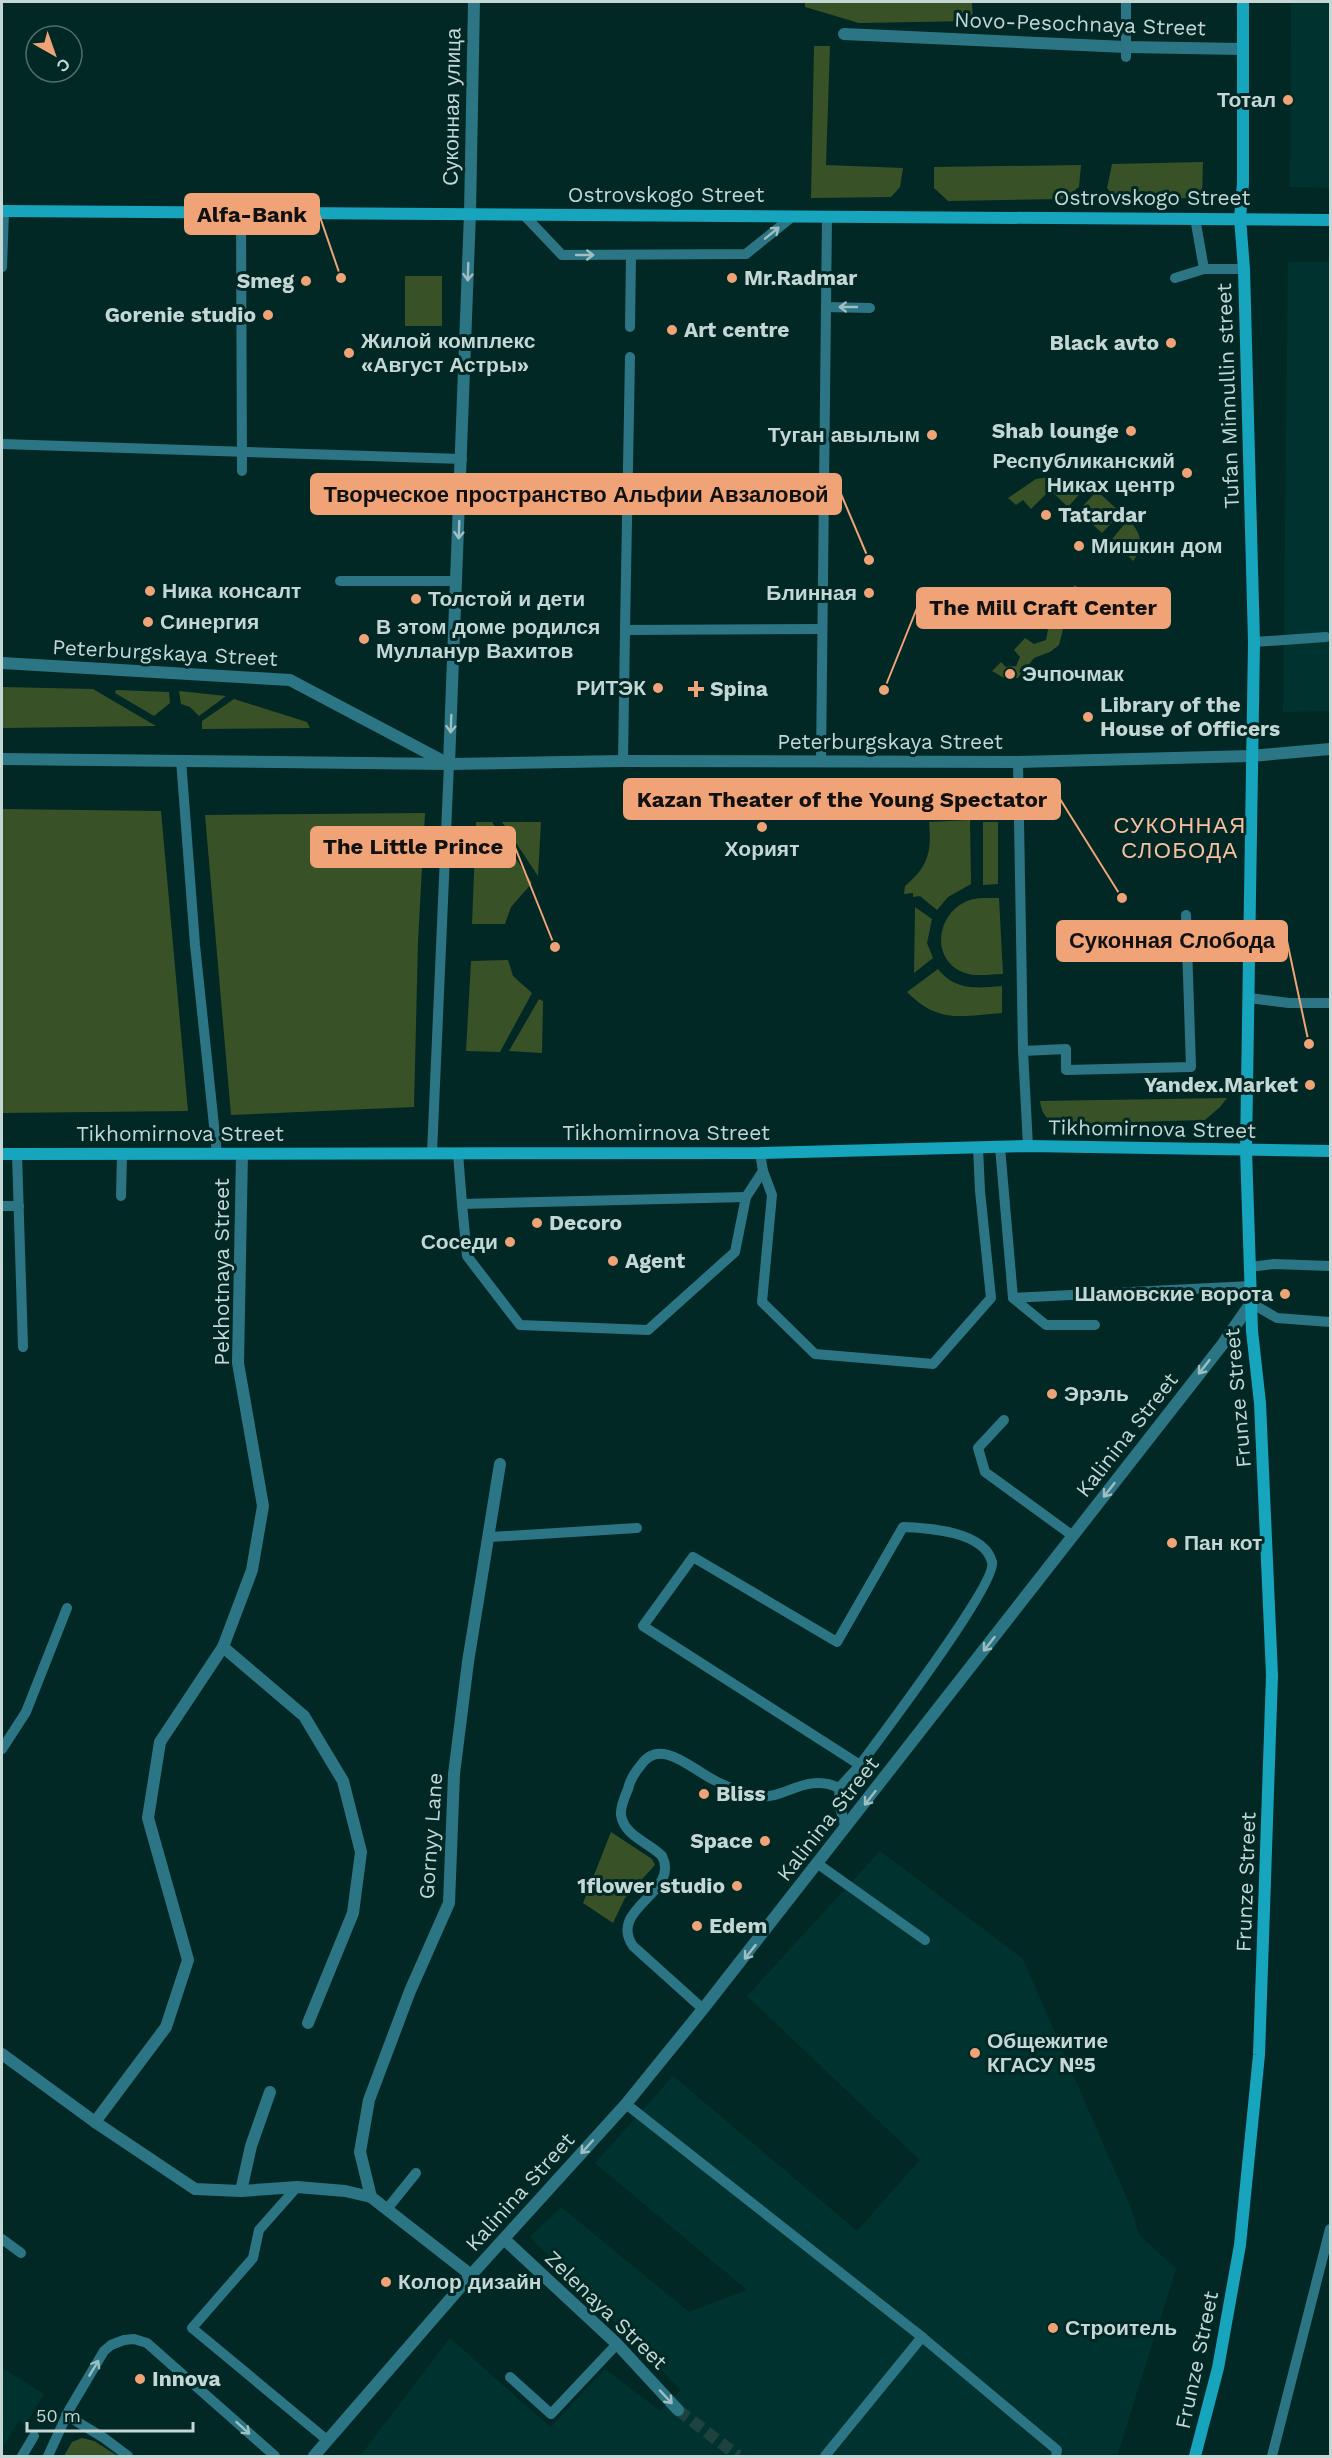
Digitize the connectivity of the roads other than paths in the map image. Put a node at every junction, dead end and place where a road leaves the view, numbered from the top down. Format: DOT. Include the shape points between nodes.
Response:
graph roads {
  1 [pos="474,2"];
  2 [pos="1126,2"];
  3 [pos="1243,2"];
  4 [pos="844,34"];
  5 [pos="1243,48"];
  6 [pos="1126,52"];
  7 [pos="3,211"];
  8 [pos="241,212"];
  9 [pos="470,213"];
  10 [pos="523,214"];
  11 [pos="793,216"];
  12 [pos="827,216"];
  13 [pos="1195,218"];
  14 [pos="1240,218"];
  15 [pos="1330,220"];
  16 [pos="631,255"];
  17 [pos="2,267"];
  18 [pos="1204,269"];
  19 [pos="1244,269"];
  20 [pos="1175,278"];
  21 [pos="826,307"];
  22 [pos="870,308"];
  23 [pos="630,327"];
  24 [pos="630,357"];
  25 [pos="2,444"];
  26 [pos="242,452"];
  27 [pos="462,459"];
  28 [pos="242,471"];
  29 [pos="340,581"];
  30 [pos="457,581"];
  31 [pos="822,629"];
  32 [pos="625,630"];
  33 [pos="1326,637"];
  34 [pos="1254,642"];
  35 [pos="2,663"];
  36 [pos="1330,749"];
  37 [pos="1251,756"];
  38 [pos="2,759"];
  39 [pos="181,760"];
  40 [pos="623,761"];
  41 [pos="821,761"];
  42 [pos="1018,762"];
  43 [pos="449,764"];
  44 [pos="1186,915"];
  45 [pos="1248,998"];
  46 [pos="1330,1003"];
  47 [pos="1023,1050"];
  48 [pos="1028,1146"];
  49 [pos="978,1147"];
  50 [pos="1000,1147"];
  51 [pos="1246,1150"];
  52 [pos="1330,1151"];
  53 [pos="432,1153"];
  54 [pos="458,1153"];
  55 [pos="760,1153"];
  56 [pos="2,1154"];
  57 [pos="17,1154"];
  58 [pos="122,1154"];
  59 [pos="217,1154"];
  60 [pos="242,1154"];
  61 [pos="763,1171"];
  62 [pos="121,1196"];
  63 [pos="746,1197"];
  64 [pos="462,1204"];
  65 [pos="2,1206"];
  66 [pos="19,1206"];
  67 [pos="1330,1266"];
  68 [pos="1250,1267"];
  69 [pos="1251,1286"];
  70 [pos="1013,1299"];
  71 [pos="1251,1303"];
  72 [pos="1330,1322"];
  73 [pos="1095,1325"];
  74 [pos="23,1347"];
  75 [pos="1004,1420"];
  76 [pos="501,1464"];
  77 [pos="637,1528"];
  78 [pos="1073,1536"];
  79 [pos="490,1537"];
  80 [pos="67,1608"];
  81 [pos="223,1647"];
  82 [pos="2,1749"];
  83 [pos="860,1765"];
  84 [pos="839,1788"];
  85 [pos="846,1828"];
  86 [pos="818,1864"];
  87 [pos="925,1940"];
  88 [pos="704,2009"];
  89 [pos="308,2023"];
  90 [pos="2,2054"];
  91 [pos="270,2092"];
  92 [pos="626,2104"];
  93 [pos="95,2122"];
  94 [pos="416,2174"];
  95 [pos="297,2187"];
  96 [pos="241,2191"];
  97 [pos="371,2197"];
  98 [pos="387,2209"];
  99 [pos="1330,2229"];
  100 [pos="2,2239"];
  101 [pos="504,2239"];
  102 [pos="21,2253"];
  103 [pos="471,2275"];
  104 [pos="922,2337"];
  105 [pos="617,2344"];
  106 [pos="510,2377"];
  107 [pos="678,2410"];
  108 [pos="66,2415"];
  109 [pos="34,2436"];
  110 [pos="327,2440"];
  111 [pos="22,2457"];
  112 [pos="48,2457"];
  113 [pos="128,2457"];
  114 [pos="275,2457"];
  115 [pos="314,2457"];
  116 [pos="825,2457"];
  117 [pos="1056,2457"];
  118 [pos="1195,2457"];
  119 [pos="1272,2457"];
  1 -- 9 [label="street, Суконная улица"];
  2 -- 6 [label="lane"];
  3 -- 5 [label="main road, Tufan Minnullin street"];
  4 -- 6 [label="street, Novo-Pesochnaya Street"];
  5 -- 6 [label="street, Novo-Pesochnaya Street"];
  5 -- 14 [label="main road, Tufan Minnullin street"];
  7 -- 8 [label="main road, Ostrovskogo Street"];
  7 -- 17 [label="lane"];
  8 -- 9 [label="main road, Ostrovskogo Street"];
  8 -- 26 [label="lane"];
  9 -- 10 [label="main road, Ostrovskogo Street"];
  9 -- 27 [label="street, Суконная улица, one-way"];
  10 -- 11 [label="main road, Ostrovskogo Street"];
  10 -- 16 [label="lane, one-way" via="562,255"];
  11 -- 12 [label="main road, Ostrovskogo Street"];
  16 -- 11 [label="lane, one-way" via="746,254"];
  12 -- 13 [label="main road, Ostrovskogo Street"];
  12 -- 21 [label="lane"];
  13 -- 14 [label="main road, Ostrovskogo Street"];
  13 -- 18 [label="lane"];
  14 -- 15 [label="main road, Ostrovskogo Street"];
  14 -- 19 [label="main road, Tufan Minnullin street"];
  16 -- 23 [label="lane"];
  18 -- 19 [label="lane"];
  18 -- 20 [label="lane"];
  19 -- 34 [label="main road, Tufan Minnullin street"];
  22 -- 21 [label="lane, one-way"];
  21 -- 31 [label="lane"];
  24 -- 32 [label="lane"];
  25 -- 26 [label="lane"];
  26 -- 27 [label="lane"];
  26 -- 28 [label="lane"];
  27 -- 30 [label="street, Суконная улица, one-way"];
  29 -- 30 [label="lane"];
  30 -- 43 [label="street, Суконная улица, one-way"];
  31 -- 32 [label="lane"];
  31 -- 41 [label="lane"];
  32 -- 40 [label="lane"];
  33 -- 34 [label="lane"];
  34 -- 37 [label="main road, Tufan Minnullin street"];
  35 -- 43 [label="street, Peterburgskaya Street" via="290,680"];
  36 -- 37 [label="street, Peterburgskaya Street"];
  37 -- 42 [label="street, Peterburgskaya Street"];
  37 -- 45 [label="main road, Tufan Minnullin street"];
  38 -- 39 [label="street, Peterburgskaya Street"];
  39 -- 43 [label="street, Peterburgskaya Street"];
  39 -- 59 [label="lane"];
  40 -- 41 [label="street, Peterburgskaya Street"];
  40 -- 43 [label="street, Peterburgskaya Street"];
  41 -- 42 [label="street, Peterburgskaya Street"];
  42 -- 47 [label="lane"];
  43 -- 53 [label="lane"];
  44 -- 47 [label="lane" via="1191,1066 1066,1070 1066,1049"];
  45 -- 46 [label="lane"];
  45 -- 51 [label="main road, Tufan Minnullin street"];
  47 -- 48 [label="lane"];
  48 -- 50 [label="main road, Tikhomirnova Street"];
  48 -- 51 [label="main road, Tikhomirnova Street"];
  49 -- 50 [label="main road, Tikhomirnova Street"];
  49 -- 55 [label="main road, Tikhomirnova Street"];
  49 -- 61 [label="lane" via="991,1298 933,1364 815,1354 762,1302 772,1195"];
  50 -- 70 [label="lane"];
  51 -- 52 [label="main road, Tikhomirnova Street"];
  51 -- 68 [label="main road"];
  53 -- 54 [label="main road, Tikhomirnova Street"];
  53 -- 60 [label="main road, Tikhomirnova Street"];
  54 -- 55 [label="main road, Tikhomirnova Street"];
  54 -- 64 [label="lane"];
  55 -- 61 [label="lane"];
  56 -- 57 [label="main road, Tikhomirnova Street"];
  57 -- 58 [label="main road, Tikhomirnova Street"];
  57 -- 66 [label="lane"];
  58 -- 59 [label="main road, Tikhomirnova Street"];
  58 -- 62 [label="lane"];
  59 -- 60 [label="main road, Tikhomirnova Street"];
  60 -- 81 [label="street, Pekhotnaya Street" via="238,1363 262,1506 252,1570"];
  61 -- 63 [label="lane"];
  63 -- 64 [label="lane"];
  63 -- 64 [label="lane" via="735,1252 648,1330 520,1325 467,1256"];
  65 -- 66 [label="lane"];
  66 -- 74 [label="lane"];
  67 -- 68 [label="lane"];
  68 -- 69 [label="main road"];
  69 -- 70 [label="lane"];
  69 -- 71 [label="main road"];
  70 -- 73 [label="lane" via="1046,1325"];
  71 -- 72 [label="lane" via="1277,1318"];
  71 -- 78 [label="street, Kalinina Street, one-way"];
  71 -- 118 [label="main road, Frunze Street" via="1260,1403 1272,1675 1259,2055 1240,2245 1218,2368"];
  75 -- 78 [label="lane" via="978,1448 984,1472"];
  76 -- 79 [label="street, Gornyy Lane"];
  77 -- 79 [label="lane"];
  78 -- 85 [label="street, Kalinina Street, one-way"];
  79 -- 97 [label="street, Gornyy Lane" via="454,1774 449,1903 410,1991 369,2100 360,2152"];
  80 -- 82 [label="lane" via="26,1712"];
  81 -- 89 [label="street" via="304,1716 343,1781 361,1852 353,1913"];
  81 -- 93 [label="street, Pekhotnaya Street" via="160,1742 148,1818 188,1960 166,2027"];
  83 -- 83 [label="lane" via="965,1618 991,1573 993,1563 987,1552 979,1543 961,1536 933,1528 903,1527 837,1642 693,1557 643,1626"];
  83 -- 84 [label="lane"];
  84 -- 85 [label="lane"];
  84 -- 88 [label="lane" via="809,1784 757,1796 713,1780 678,1758 658,1753 647,1757 633,1775 621,1813 623,1822 662,1856 666,1871 663,1880 630,1916 628,1939"];
  85 -- 86 [label="street, Kalinina Street"];
  86 -- 87 [label="lane"];
  86 -- 88 [label="street, Kalinina Street, one-way"];
  88 -- 92 [label="street, Kalinina Street"];
  90 -- 93 [label="street"];
  91 -- 96 [label="street" via="250,2146"];
  92 -- 101 [label="street, Kalinina Street, one-way"];
  92 -- 104 [label="lane"];
  93 -- 96 [label="street" via="195,2188"];
  94 -- 98 [label="lane"];
  95 -- 96 [label="street"];
  95 -- 97 [label="street"];
  95 -- 110 [label="lane" via="259,2230 253,2258 192,2328"];
  97 -- 98 [label="street"];
  98 -- 103 [label="street"];
  99 -- 119 [label="lane"];
  100 -- 102 [label="lane"];
  101 -- 103 [label="street, Kalinina Street"];
  101 -- 105 [label="street, Zelenaya Street"];
  103 -- 110 [label="street, Kalinina Street"];
  104 -- 116 [label="lane"];
  104 -- 117 [label="lane" via="1057,2450"];
  105 -- 106 [label="lane" via="551,2414"];
  105 -- 107 [label="street, Zelenaya Street, one-way"];
  108 -- 112 [label="lane"];
  108 -- 113 [label="lane"];
  108 -- 114 [label="lane, one-way" via="104,2351 120,2340 140,2340"];
  109 -- 111 [label="lane"];
  110 -- 115 [label="street, Kalinina Street"];
}
